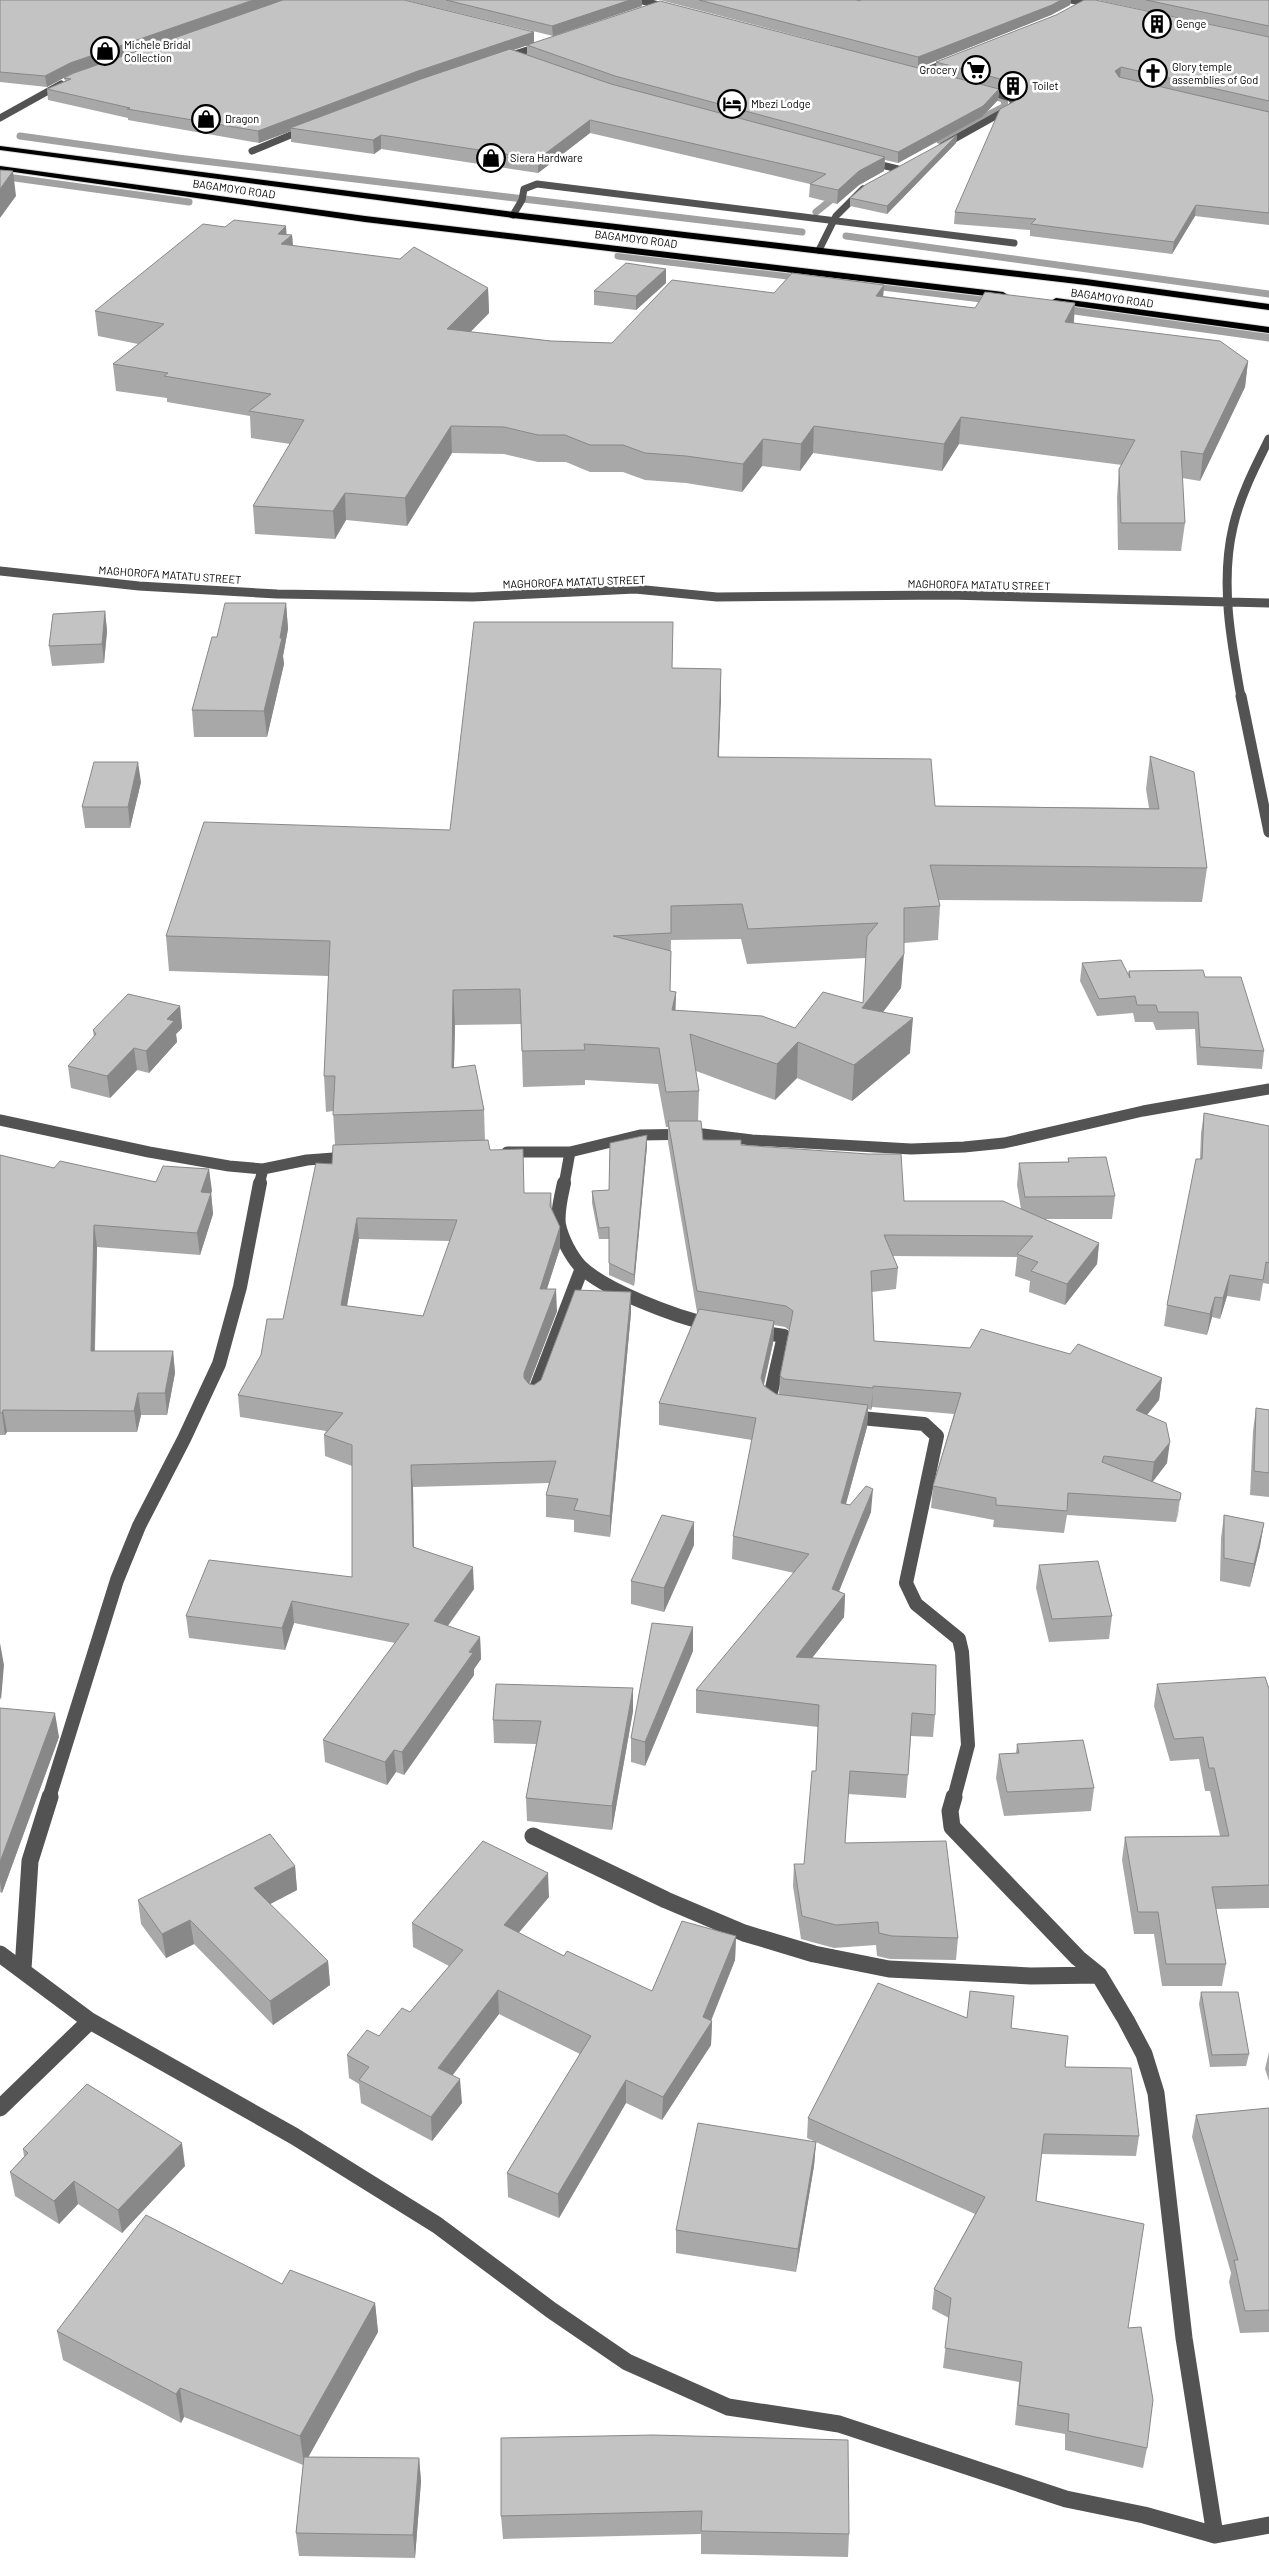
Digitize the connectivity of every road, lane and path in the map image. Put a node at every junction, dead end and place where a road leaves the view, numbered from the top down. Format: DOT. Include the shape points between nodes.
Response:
graph roads {
  1 [pos="639,0"];
  2 [pos="675,0"];
  3 [pos="1071,0"];
  4 [pos="1086,3"];
  5 [pos="662,5"];
  6 [pos="1078,7"];
  7 [pos="1105,7"];
  8 [pos="671,8"];
  9 [pos="646,12"];
  10 [pos="535,37"];
  11 [pos="510,56"];
  12 [pos="956,58"];
  13 [pos="494,61"];
  14 [pos="522,61"];
  15 [pos="911,71"];
  16 [pos="920,73"];
  17 [pos="929,76"];
  18 [pos="66,82"];
  19 [pos="974,88"];
  20 [pos="0,118"];
  21 [pos="315,125"];
  22 [pos="0,148"];
  23 [pos="938,148"];
  24 [pos="252,151"];
  25 [pos="861,160"];
  26 [pos="906,165"];
  27 [pos="0,168"];
  28 [pos="898,169"];
  29 [pos="891,173"];
  30 [pos="870,185"];
  31 [pos="513,215"];
  32 [pos="830,222"];
  33 [pos="1014,243"];
  34 [pos="819,250"];
  35 [pos="1014,296"];
  36 [pos="1043,300"];
  37 [pos="1269,307"];
  38 [pos="1269,330"];
  39 [pos="1269,439"];
  40 [pos="0,571"];
  41 [pos="1227,602"];
  42 [pos="1269,602"];
  43 [pos="1269,832"];
  44 [pos="1269,1089"];
  45 [pos="3,1123"];
  46 [pos="494,1152"];
  47 [pos="570,1152"];
  48 [pos="364,1156"];
  49 [pos="263,1169"];
  50 [pos="582,1268"];
  51 [pos="720,1326"];
  52 [pos="748,1330"];
  53 [pos="533,1398"];
  54 [pos="789,1410"];
  55 [pos="837,1416"];
  56 [pos="533,1836"];
  57 [pos="0,1954"];
  58 [pos="23,1969"];
  59 [pos="1099,1975"];
  60 [pos="90,2021"];
  61 [pos="0,2108"];
  62 [pos="1269,2525"];
  63 [pos="1216,2535"];
  1 -- 5 [label="street"];
  2 -- 5 [label="street"];
  3 -- 4 [label="street"];
  4 -- 6 [label="street"];
  4 -- 7 [label="street"];
  5 -- 8 [label="street"];
  5 -- 9 [label="street"];
  10 -- 11 [label="street" via="553,42"];
  11 -- 13 [label="street"];
  11 -- 14 [label="street"];
  12 -- 16 [label="street"];
  15 -- 16 [label="street"];
  16 -- 17 [label="street"];
  18 -- 20 [label="street"];
  19 -- 23 [label="street" via="1015,102 1010,108"];
  21 -- 24 [label="street"];
  22 -- 31 [label="highway, BAGAMOYO ROAD"];
  25 -- 28 [label="street"];
  26 -- 28 [label="street"];
  27 -- 35 [label="highway, BAGAMOYO ROAD" via="365,219"];
  28 -- 29 [label="street"];
  30 -- 32 [label="street" via="840,209"];
  31 -- 32 [label="street" via="524,189 537,184"];
  31 -- 34 [label="highway, BAGAMOYO ROAD"];
  32 -- 33 [label="street"];
  32 -- 34 [label="street"];
  34 -- 37 [label="highway, BAGAMOYO ROAD"];
  36 -- 38 [label="highway, BAGAMOYO ROAD"];
  39 -- 41 [label="street" via="1247,482 1230,540"];
  40 -- 41 [label="street, MAGHOROFA MATATU STREET" via="139,586 277,594 473,597 636,589 717,597 948,595"];
  41 -- 42 [label="street, MAGHOROFA MATATU STREET"];
  41 -- 43 [label="street" via="1234,661"];
  44 -- 47 [label="street" via="1143,1110 1004,1143 964,1147 911,1149 703,1134 640,1136"];
  45 -- 49 [label="street" via="149,1152"];
  46 -- 47 [label="street"];
  47 -- 50 [label="street" via="559,1224"];
  48 -- 49 [label="street" via="306,1160"];
  49 -- 58 [label="street" via="240,1287 219,1364 138,1526 117,1580 30,1861"];
  50 -- 51 [label="street" via="604,1282 671,1313"];
  50 -- 53 [label="street"];
  52 -- 54 [label="street" via="784,1336 769,1401 780,1410"];
  55 -- 59 [label="street" via="924,1424 937,1436 906,1583 916,1604 959,1639 962,1652 968,1745 950,1811 952,1827 1078,1958"];
  56 -- 59 [label="street" via="666,1900 744,1933 814,1954 908,1971"];
  57 -- 58 [label="street"];
  58 -- 60 [label="street"];
  59 -- 63 [label="street" via="1144,2054 1156,2093 1184,2338"];
  60 -- 61 [label="street"];
  60 -- 63 [label="street" via="294,2136 437,2225 627,2362 728,2407 839,2424 1066,2499 1144,2515"];
  62 -- 63 [label="street"];
}
